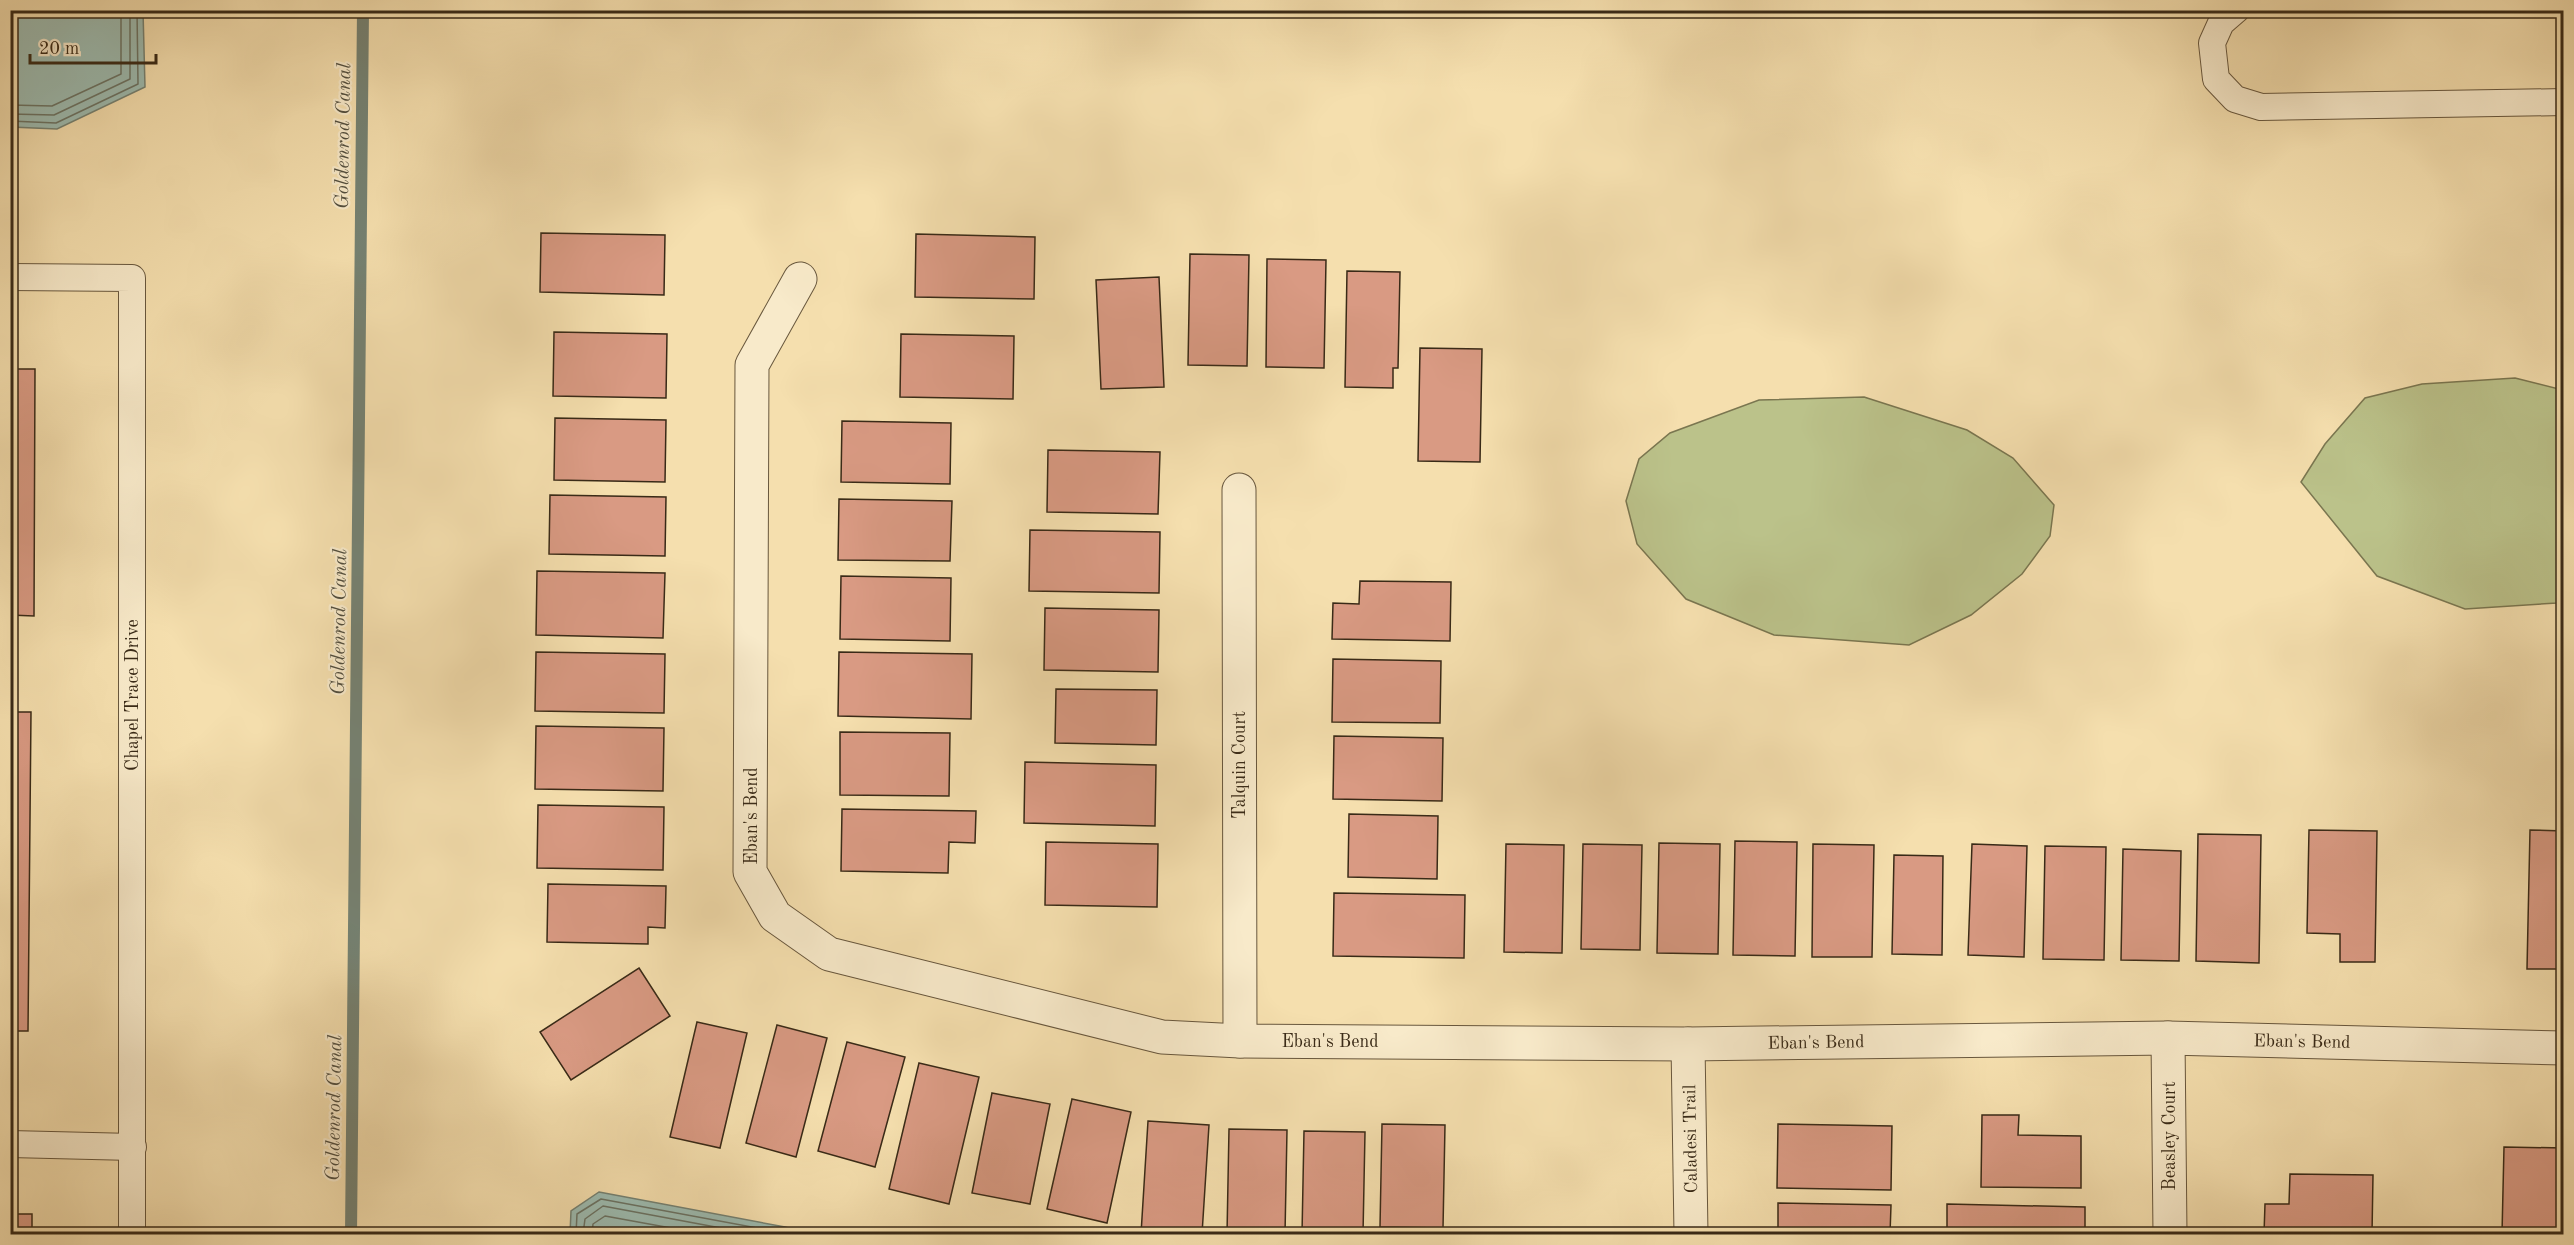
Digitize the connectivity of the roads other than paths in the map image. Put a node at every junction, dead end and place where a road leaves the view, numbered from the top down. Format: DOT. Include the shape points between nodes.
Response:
graph roads {
  1 [pos="2236,10"];
  2 [pos="2564,102"];
  3 [pos="10,277"];
  4 [pos="800,279"];
  5 [pos="1239,490"];
  6 [pos="2168,1038"];
  7 [pos="1240,1041"];
  8 [pos="1689,1044"];
  9 [pos="2564,1048"];
  10 [pos="10,1144"];
  11 [pos="133,1147"];
  12 [pos="132,1234"];
  13 [pos="1691,1234"];
  14 [pos="2169,1234"];
  1 -- 2 [label="lane" via="2221,23 2212,43 2216,79 2235,99 2261,107"];
  3 -- 11 [label="lane, Chapel Trace Drive" via="132,278"];
  4 -- 7 [label="street, Eban's Bend" via="752,365 750,872 775,916 829,954 1162,1036"];
  5 -- 7 [label="street, Talquin Court"];
  6 -- 8 [label="street, Eban's Bend"];
  6 -- 9 [label="street, Eban's Bend"];
  6 -- 14 [label="street, Beasley Court"];
  7 -- 8 [label="street, Eban's Bend"];
  8 -- 13 [label="street, Caladesi Trail"];
  10 -- 11 [label="lane"];
  11 -- 12 [label="lane, Chapel Trace Drive"];
}
